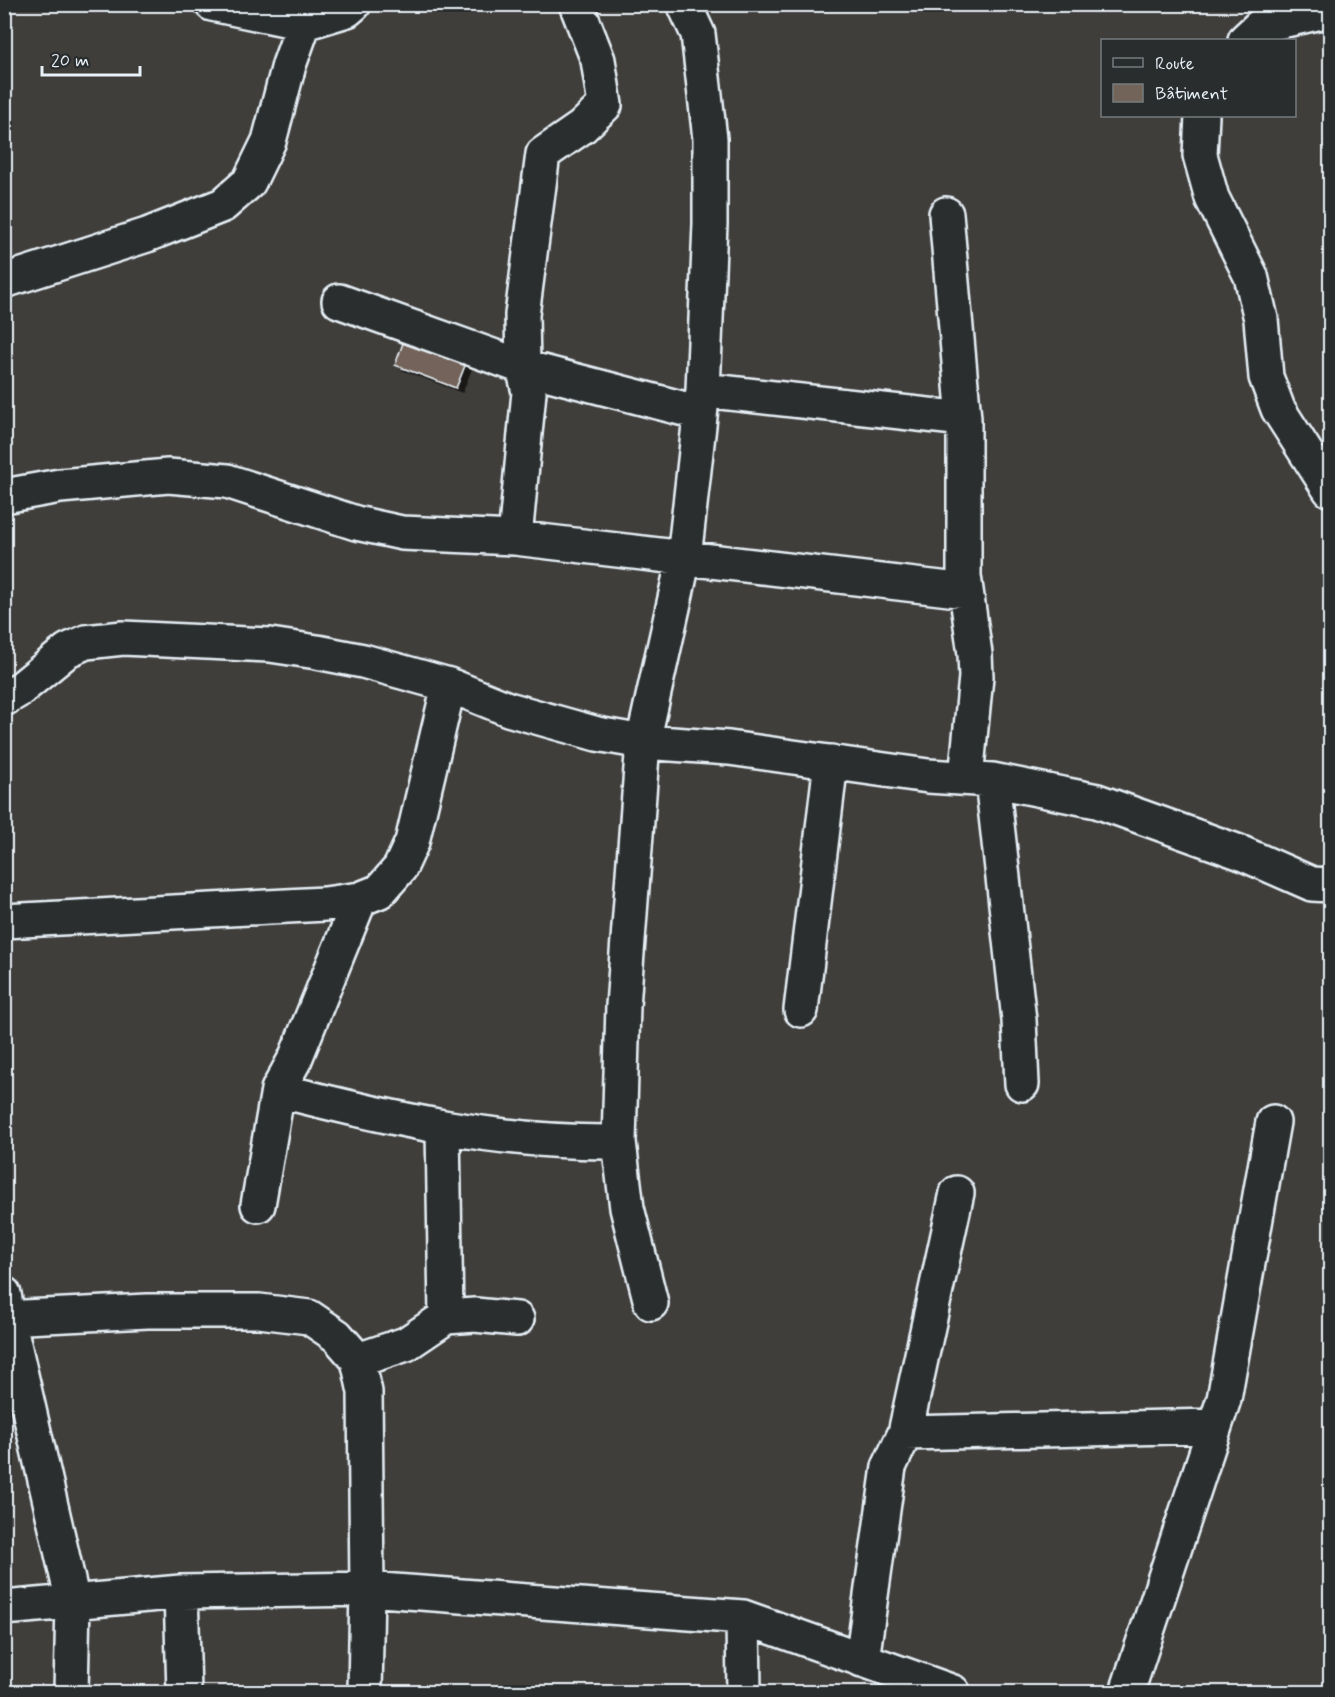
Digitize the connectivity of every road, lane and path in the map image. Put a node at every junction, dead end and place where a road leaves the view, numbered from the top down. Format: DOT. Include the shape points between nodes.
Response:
graph roads {
  1 [pos="212,4"];
  2 [pos="354,4"];
  3 [pos="576,4"];
  4 [pos="684,4"];
  5 [pos="1330,10"];
  6 [pos="304,23"];
  7 [pos="1246,39"];
  8 [pos="1202,117"];
  9 [pos="946,214"];
  10 [pos="4,281"];
  11 [pos="339,301"];
  12 [pos="523,367"];
  13 [pos="701,401"];
  14 [pos="964,419"];
  15 [pos="1330,490"];
  16 [pos="4,496"];
  17 [pos="515,538"];
  18 [pos="684,558"];
  19 [pos="966,591"];
  20 [pos="449,685"];
  21 [pos="4,699"];
  22 [pos="643,742"];
  23 [pos="831,762"];
  24 [pos="979,779"];
  25 [pos="1330,885"];
  26 [pos="360,899"];
  27 [pos="4,921"];
  28 [pos="801,1010"];
  29 [pos="1022,1084"];
  30 [pos="278,1090"];
  31 [pos="1274,1122"];
  32 [pos="443,1128"];
  33 [pos="619,1142"];
  34 [pos="957,1193"];
  35 [pos="258,1205"];
  36 [pos="651,1303"];
  37 [pos="6,1310"];
  38 [pos="446,1317"];
  39 [pos="516,1319"];
  40 [pos="358,1360"];
  41 [pos="1215,1426"];
  42 [pos="905,1433"];
  43 [pos="367,1590"];
  44 [pos="180,1592"];
  45 [pos="73,1602"];
  46 [pos="4,1608"];
  47 [pos="744,1617"];
  48 [pos="862,1659"];
  49 [pos="71,1692"];
  50 [pos="184,1692"];
  51 [pos="365,1692"];
  52 [pos="744,1692"];
  53 [pos="953,1692"];
  54 [pos="1127,1692"];
  1 -- 6 [label="street"];
  2 -- 6 [label="street" via="347,10"];
  3 -- 12 [label="street" via="598,60 605,105 543,154 522,315"];
  4 -- 13 [label="street" via="698,34 710,139"];
  5 -- 7 [label="street" via="1260,26"];
  6 -- 10 [label="street" via="269,141 249,182 223,205 147,235"];
  8 -- 15 [label="street" via="1200,155 1212,198 1251,276 1261,319 1266,377 1278,409"];
  9 -- 14 [label="street"];
  11 -- 12 [label="street"];
  12 -- 13 [label="street"];
  12 -- 17 [label="street" via="529,392"];
  13 -- 14 [label="street"];
  13 -- 18 [label="street"];
  14 -- 19 [label="street"];
  16 -- 17 [label="street" via="60,486 168,476 227,481 356,523 402,533"];
  17 -- 18 [label="street"];
  18 -- 19 [label="street"];
  18 -- 22 [label="street"];
  19 -- 24 [label="street" via="975,654"];
  20 -- 21 [label="street" via="363,661 270,645 123,638 86,642 68,650"];
  20 -- 22 [label="street" via="508,709 597,734"];
  20 -- 26 [label="street" via="412,842 400,868 380,891"];
  22 -- 23 [label="street" via="729,748"];
  22 -- 33 [label="street" via="623,1006"];
  23 -- 24 [label="street"];
  23 -- 28 [label="street"];
  24 -- 25 [label="street" via="1097,801 1239,852 1312,884"];
  24 -- 29 [label="street" via="1019,1020"];
  26 -- 27 [label="street"];
  26 -- 30 [label="street" via="295,1059"];
  30 -- 32 [label="street"];
  30 -- 35 [label="street"];
  31 -- 41 [label="street" via="1224,1399"];
  32 -- 33 [label="street" via="523,1138"];
  32 -- 38 [label="street"];
  33 -- 36 [label="street" via="627,1208"];
  34 -- 42 [label="street"];
  37 -- 40 [label="street" via="259,1311 309,1317 337,1336"];
  37 -- 45 [label="street"];
  38 -- 39 [label="street"];
  38 -- 40 [label="street" via="406,1344"];
  40 -- 43 [label="street" via="364,1392"];
  41 -- 42 [label="street"];
  41 -- 54 [label="street"];
  42 -- 48 [label="street" via="889,1467"];
  43 -- 44 [label="street"];
  43 -- 47 [label="street"];
  43 -- 51 [label="street"];
  44 -- 45 [label="street"];
  44 -- 50 [label="street"];
  45 -- 46 [label="street"];
  45 -- 49 [label="street"];
  47 -- 48 [label="street"];
  47 -- 52 [label="street"];
  48 -- 53 [label="street"];
}
